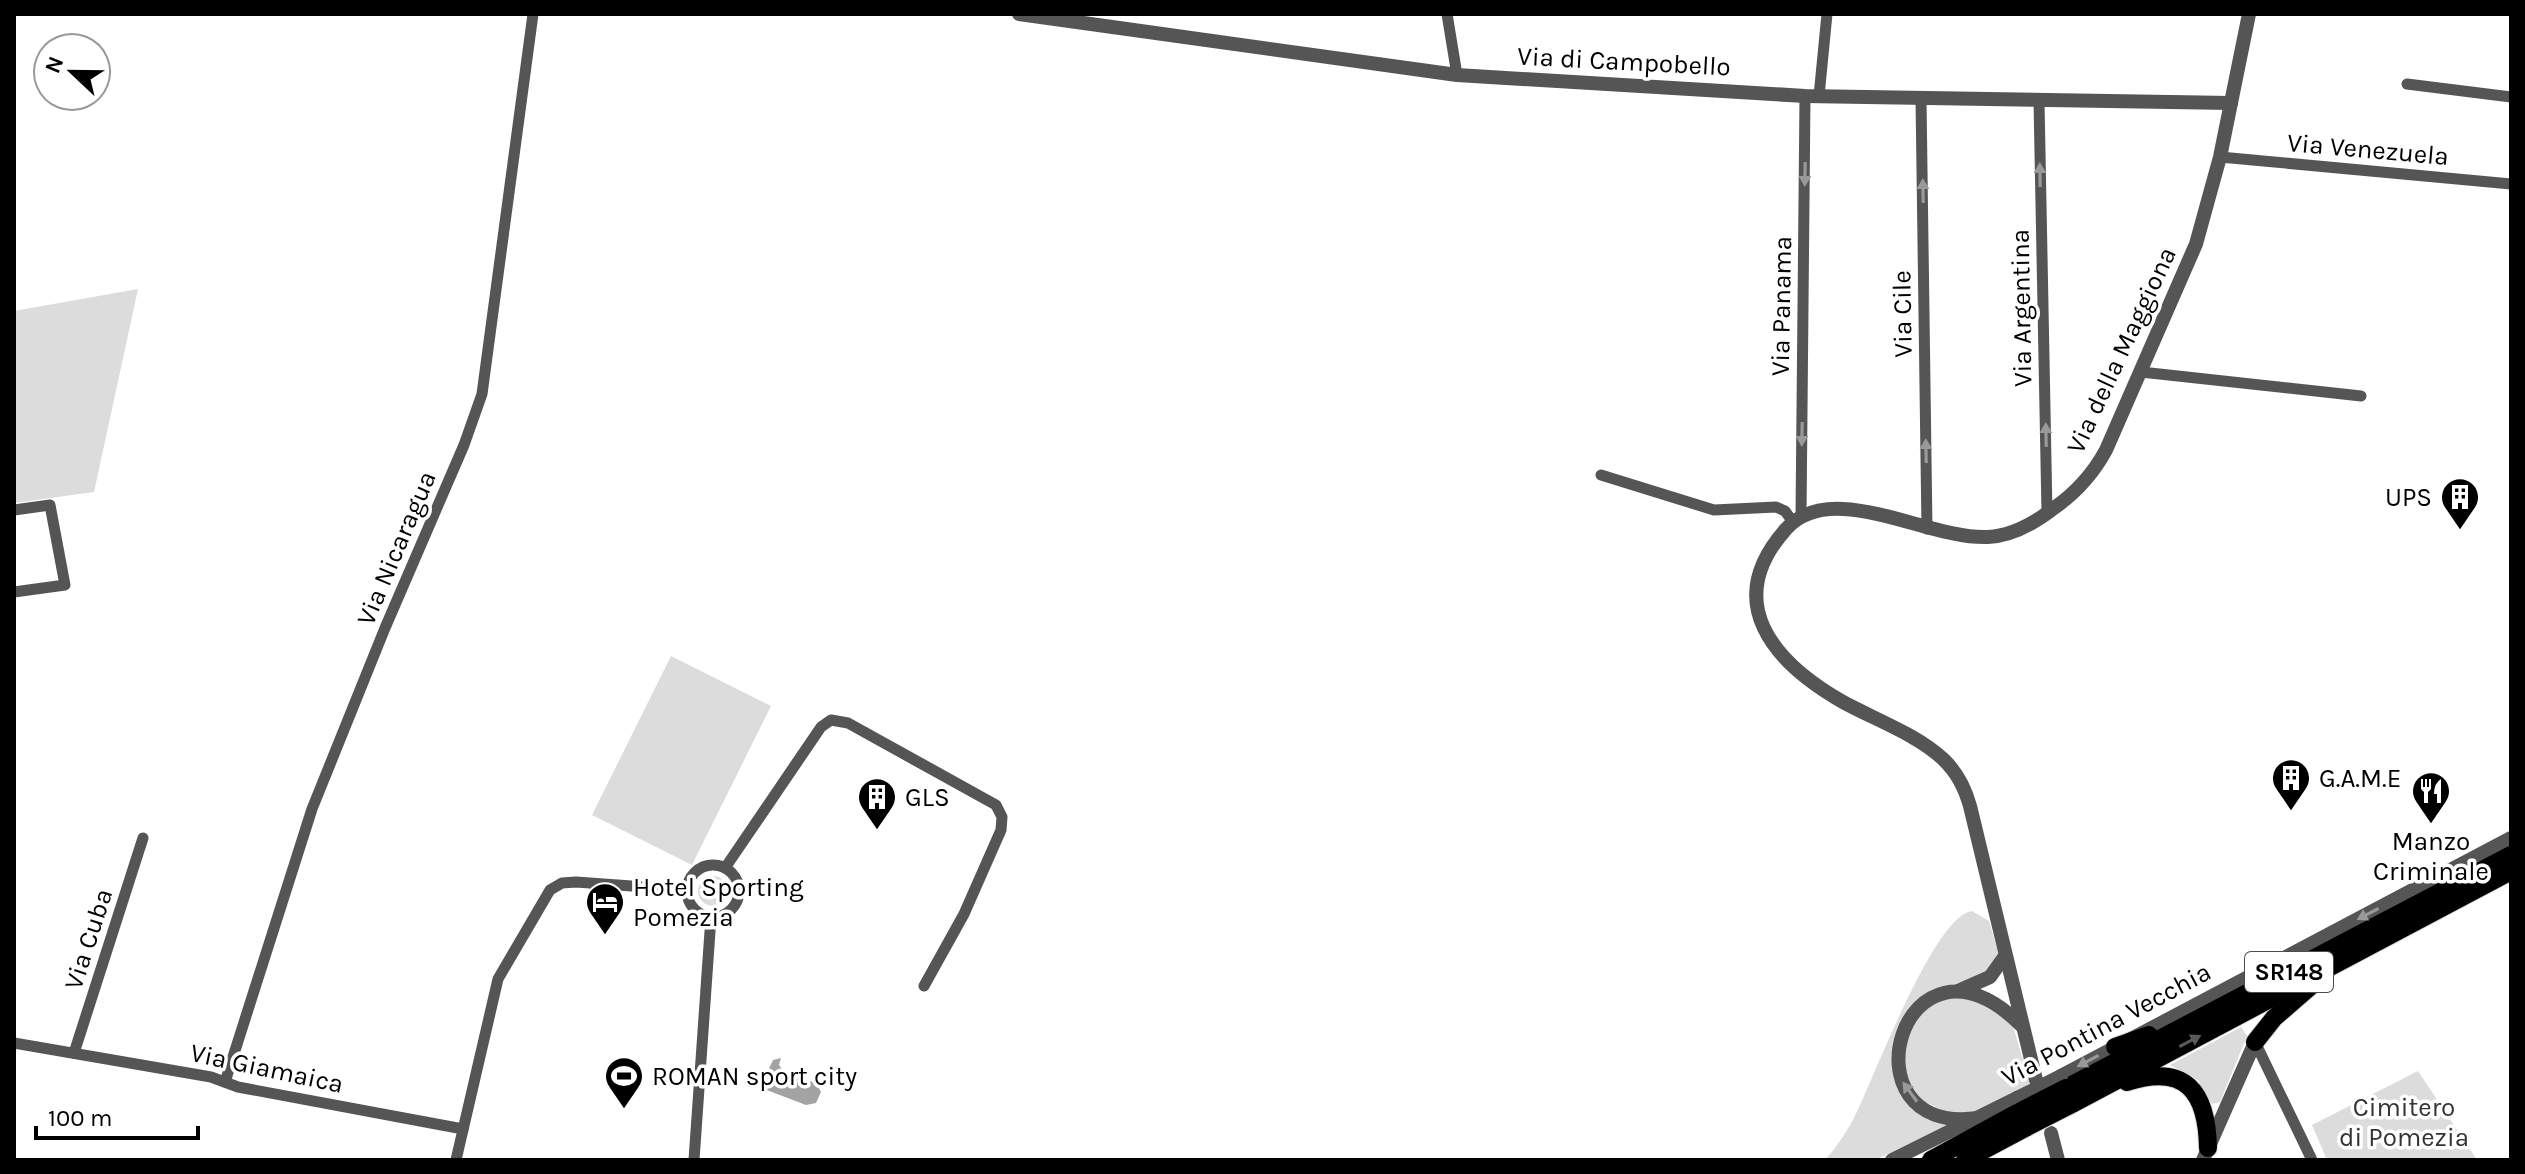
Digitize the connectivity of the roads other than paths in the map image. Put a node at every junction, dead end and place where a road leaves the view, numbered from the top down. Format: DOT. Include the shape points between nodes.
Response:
graph roads {
  1 [pos="533,14"];
  2 [pos="1019,14"];
  3 [pos="1447,14"];
  4 [pos="1827,14"];
  5 [pos="2249,14"];
  6 [pos="1457,75"];
  7 [pos="2407,84"];
  8 [pos="1812,96"];
  9 [pos="2511,97"];
  10 [pos="1921,99"];
  11 [pos="2039,101"];
  12 [pos="2231,103"];
  13 [pos="2220,157"];
  14 [pos="2511,184"];
  15 [pos="2141,372"];
  16 [pos="2361,396"];
  17 [pos="1601,475"];
  18 [pos="14,510"];
  19 [pos="2047,513"];
  20 [pos="1797,519"];
  21 [pos="1927,529"];
  22 [pos="14,592"];
  23 [pos="143,838"];
  24 [pos="2511,838"];
  25 [pos="2511,855"];
  26 [pos="725,868"];
  27 [pos="2511,871"];
  28 [pos="687,890"];
  29 [pos="711,917"];
  30 [pos="2005,956"];
  31 [pos="2350,956"];
  32 [pos="924,986"];
  33 [pos="1958,991"];
  34 [pos="2219,1008"];
  35 [pos="2022,1026"];
  36 [pos="2255,1042"];
  37 [pos="14,1043"];
  38 [pos="2115,1047"];
  39 [pos="74,1053"];
  40 [pos="2036,1080"];
  41 [pos="225,1082"];
  42 [pos="2066,1089"];
  43 [pos="2090,1094"];
  44 [pos="2022,1112"];
  45 [pos="1978,1118"];
  46 [pos="463,1129"];
  47 [pos="2051,1133"];
  48 [pos="2206,1154"];
  49 [pos="456,1160"];
  50 [pos="694,1160"];
  51 [pos="1892,1160"];
  52 [pos="1931,1160"];
  53 [pos="1965,1160"];
  54 [pos="2058,1160"];
  55 [pos="2312,1160"];
  1 -- 41 [label="street, Via Nicaragua" via="482,394 312,809"];
  2 -- 6 [label="street, Via di Campobello"];
  3 -- 6 [label="street"];
  4 -- 8 [label="street, Via Panama"];
  5 -- 12 [label="street, Via della Maggiona"];
  6 -- 8 [label="street, Via di Campobello"];
  7 -- 9 [label="street"];
  8 -- 10 [label="street, Via di Campobello"];
  8 -- 20 [label="street, Via Panama, one-way"];
  10 -- 11 [label="street, Via di Campobello"];
  21 -- 10 [label="street, Via Cile, one-way"];
  11 -- 12 [label="street, Via di Campobello"];
  19 -- 11 [label="street, Via Argentina, one-way"];
  12 -- 13 [label="street, Via della Maggiona"];
  13 -- 14 [label="street, Via Venezuela"];
  13 -- 15 [label="street, Via della Maggiona" via="2193,253"];
  15 -- 16 [label="street"];
  15 -- 19 [label="street, Via della Maggiona" via="2095,469"];
  17 -- 20 [label="street" via="1714,510 1776,507"];
  18 -- 22 [label="street" via="50,505 65,585"];
  19 -- 21 [label="street, Via della Maggiona" via="1999,536"];
  20 -- 21 [label="street, Via della Maggiona" via="1822,508 1841,508"];
  20 -- 30 [label="street" via="1758,574 1754,596 1761,624 1814,682 1929,748 1953,769 1970,806"];
  23 -- 39 [label="street, Via Cuba"];
  24 -- 38 [label="street, Via Pontina Vecchia, one-way"];
  25 -- 34 [label="highway, SR148"];
  26 -- 28 [label="street" via="700,868"];
  26 -- 29 [label="street" via="737,881 738,898 728,912"];
  26 -- 32 [label="street" via="821,727 834,720 996,805 1001,830 964,914"];
  27 -- 31 [label="highway, SR148"];
  28 -- 29 [label="street" via="694,908"];
  28 -- 46 [label="street" via="576,882 550,890 498,979"];
  29 -- 50 [label="street"];
  30 -- 33 [label="street" via="1990,977"];
  30 -- 35 [label="street"];
  31 -- 36 [label="highway" via="2295,999"];
  43 -- 31 [label="highway, SR148, one-way"];
  33 -- 35 [label="street" via="1991,1000"];
  45 -- 33 [label="street, one-way" via="1953,1119 1922,1107 1904,1088 1898,1068 1900,1039 1913,1015 1927,1001"];
  34 -- 38 [label="highway"];
  34 -- 42 [label="highway, SR148"];
  35 -- 40 [label="street"];
  36 -- 48 [label="street"];
  36 -- 55 [label="street"];
  37 -- 39 [label="street, Via Giamaica"];
  38 -- 42 [label="street, Via Pontina Vecchia, one-way"];
  39 -- 41 [label="street, Via Giamaica"];
  41 -- 46 [label="street, Via Giamaica"];
  42 -- 43 [label="highway, SR148"];
  42 -- 44 [label="highway, SR148, bridge"];
  43 -- 48 [label="highway" via="2150,1076 2182,1082 2196,1092 2205,1109"];
  44 -- 45 [label="street, Via Pontina Vecchia"];
  44 -- 52 [label="highway, SR148"];
  44 -- 53 [label="highway, SR148"];
  45 -- 51 [label="street, Via Pontina Vecchia"];
  46 -- 49 [label="street"];
  47 -- 54 [label="street"];
}
